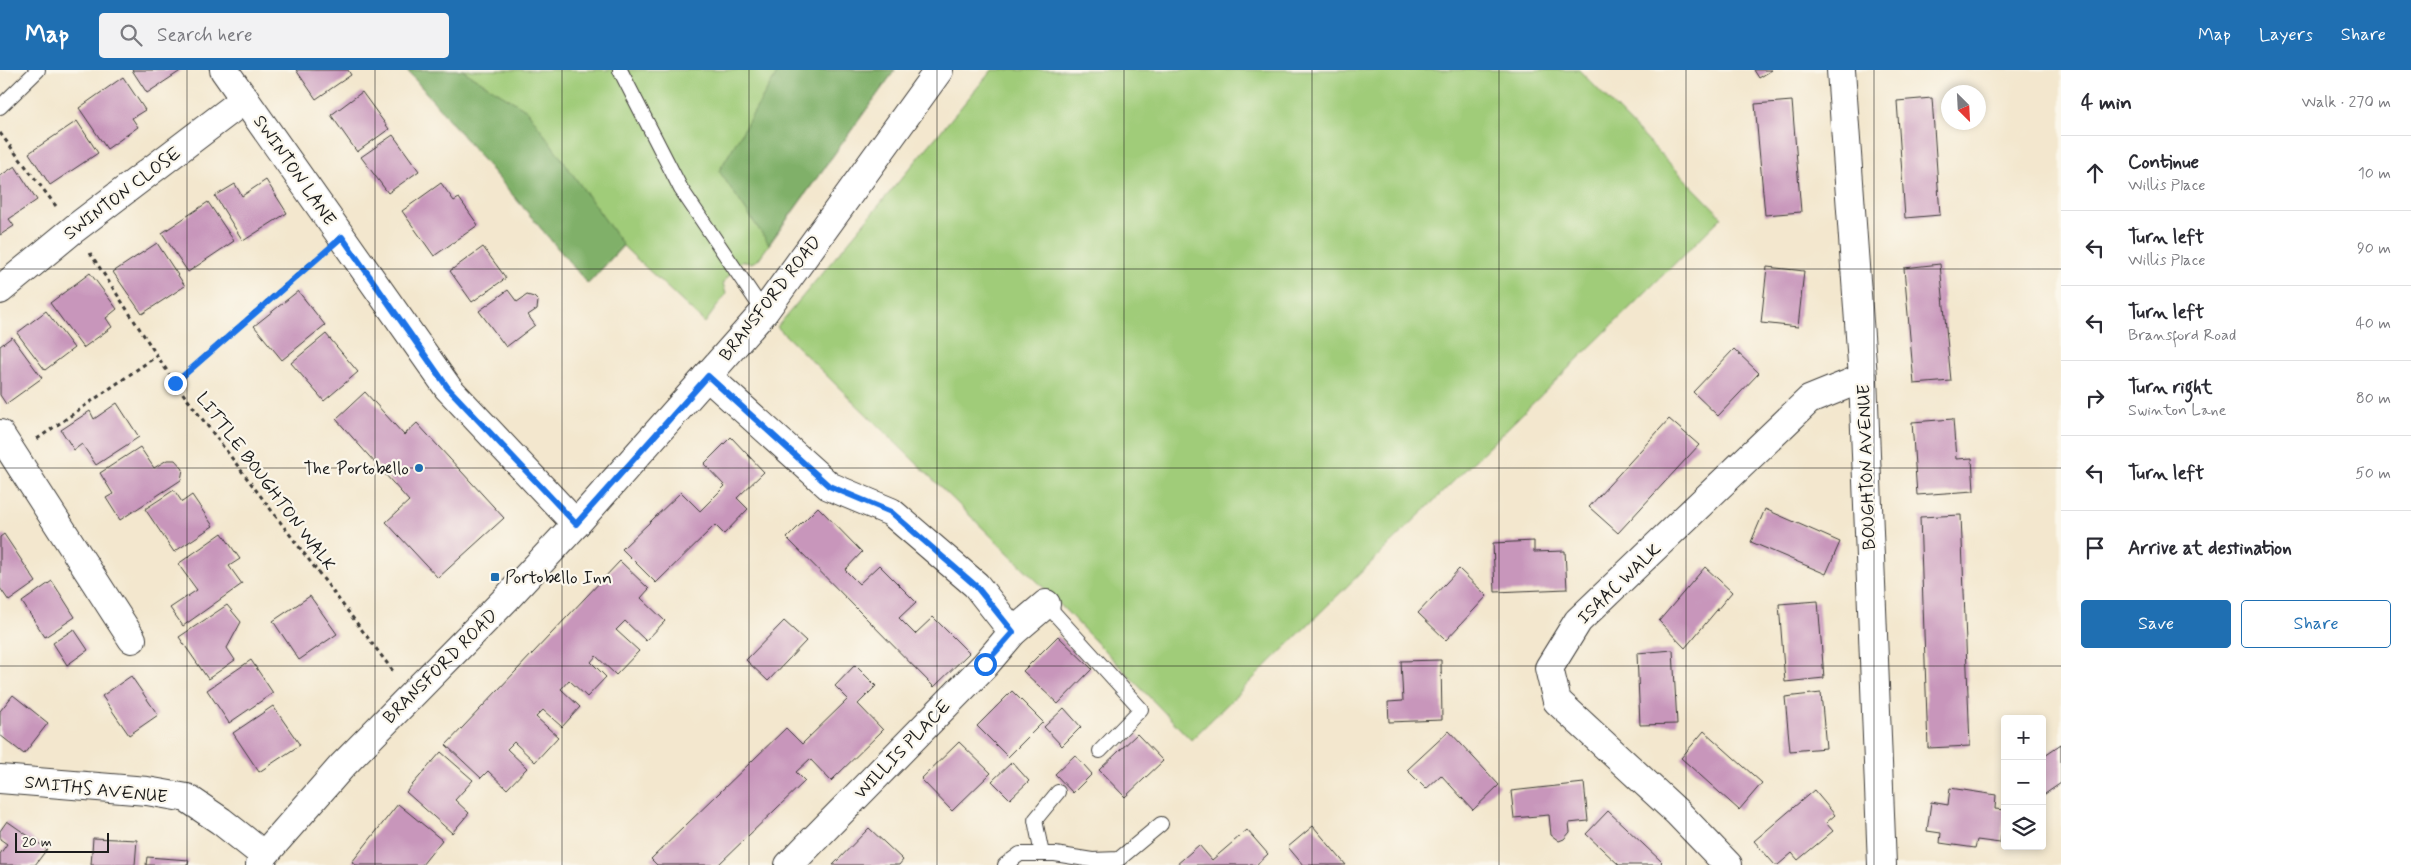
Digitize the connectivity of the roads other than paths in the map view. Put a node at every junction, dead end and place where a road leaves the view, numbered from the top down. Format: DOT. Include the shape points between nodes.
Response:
graph roads {
  1 [pos="38,70"];
  2 [pos="224,70"];
  3 [pos="620,70"];
  4 [pos="940,70"];
  5 [pos="1841,70"];
  6 [pos="245,99"];
  7 [pos="0,107"];
  8 [pos="0,290"];
  9 [pos="764,312"];
  10 [pos="708,376"];
  11 [pos="1863,378"];
  12 [pos="7,444"];
  13 [pos="576,524"];
  14 [pos="1046,604"];
  15 [pos="1013,632"];
  16 [pos="132,639"];
  17 [pos="1100,751"];
  18 [pos="0,779"];
  19 [pos="1058,792"];
  20 [pos="1161,824"];
  21 [pos="1042,854"];
  22 [pos="262,860"];
  23 [pos="789,865"];
  24 [pos="1005,865"];
  25 [pos="1728,865"];
  26 [pos="1882,865"];
  1 -- 7 [label="lane"];
  2 -- 6 [label="street, SWINTON LANE"];
  3 -- 9 [label="lane" via="681,189"];
  4 -- 9 [label="street, BRANSFORD ROAD"];
  5 -- 11 [label="street, BOUGHTON AVENUE"];
  6 -- 8 [label="street, SWINTON CLOSE" via="74,229"];
  6 -- 13 [label="street, SWINTON LANE" via="448,388"];
  9 -- 10 [label="street, BRANSFORD ROAD"];
  10 -- 13 [label="street, BRANSFORD ROAD"];
  10 -- 15 [label="street" via="829,486 891,512 976,586"];
  11 -- 25 [label="street, ISAAC WALK" via="1809,400 1578,620 1549,668 1557,701 1678,813"];
  11 -- 26 [label="street, BOUGHTON AVENUE"];
  12 -- 16 [label="street"];
  13 -- 22 [label="street, BRANSFORD ROAD" via="343,765"];
  14 -- 15 [label="street, WILLIS PLACE"];
  14 -- 17 [label="lane" via="1141,709"];
  15 -- 23 [label="street, WILLIS PLACE"];
  18 -- 22 [label="street, SMITHS AVENUE" via="148,791 187,798 221,821"];
  19 -- 21 [label="lane" via="1035,820"];
  20 -- 21 [label="lane" via="1119,859 1092,860"];
  21 -- 24 [label="lane" via="1020,854"];
}
